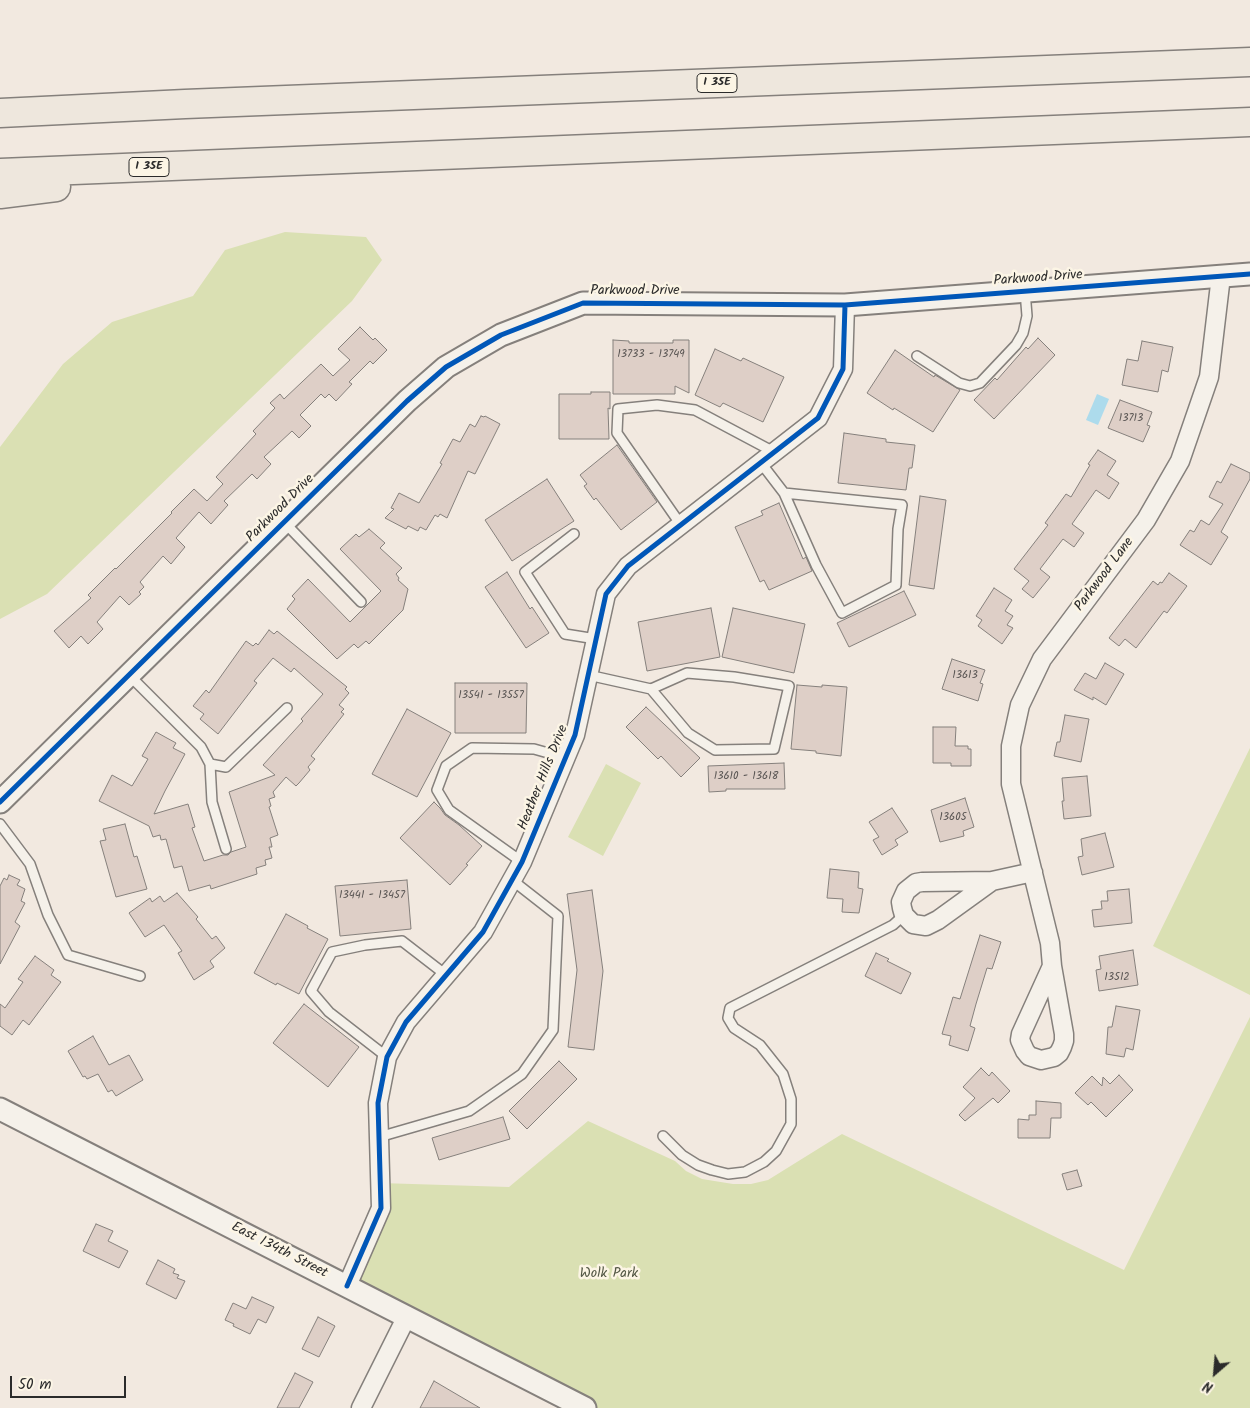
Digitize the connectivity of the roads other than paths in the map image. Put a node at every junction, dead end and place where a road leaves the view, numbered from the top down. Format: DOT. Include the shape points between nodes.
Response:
graph roads {
  1 [pos="1250,62"];
  2 [pos="0,95"];
  3 [pos="184,104"];
  4 [pos="0,113"];
  5 [pos="1250,122"];
  6 [pos="297,160"];
  7 [pos="0,173"];
  8 [pos="0,194"];
  9 [pos="1250,274"];
  10 [pos="1221,276"];
  11 [pos="1025,291"];
  12 [pos="845,305"];
  13 [pos="917,356"];
  14 [pos="774,452"];
  15 [pos="760,463"];
  16 [pos="784,493"];
  17 [pos="284,522"];
  18 [pos="681,525"];
  19 [pos="574,534"];
  20 [pos="361,602"];
  21 [pos="596,639"];
  22 [pos="129,675"];
  23 [pos="588,675"];
  24 [pos="650,689"];
  25 [pos="287,708"];
  26 [pos="566,758"];
  27 [pos="210,764"];
  28 [pos="0,802"];
  29 [pos="0,824"];
  30 [pos="226,849"];
  31 [pos="522,862"];
  32 [pos="1033,872"];
  33 [pos="512,880"];
  34 [pos="992,881"];
  35 [pos="904,915"];
  36 [pos="1052,966"];
  37 [pos="446,975"];
  38 [pos="140,976"];
  39 [pos="387,1056"];
  40 [pos="0,1109"];
  41 [pos="663,1136"];
  42 [pos="379,1137"];
  43 [pos="348,1286"];
  44 [pos="407,1316"];
  45 [pos="361,1408"];
  46 [pos="584,1408"];
  1 -- 3 [label="highway, I 35E"];
  2 -- 3 [label="highway"];
  3 -- 4 [label="highway, I 35E"];
  5 -- 6 [label="highway, I 35E"];
  6 -- 7 [label="highway, I 35E"];
  6 -- 8 [label="highway"];
  9 -- 10 [label="street, Parkwood Drive"];
  10 -- 11 [label="street, Parkwood Drive"];
  10 -- 32 [label="street, Parkwood Lane" via="1209,377 1180,461 1146,520 1042,659 1020,705 1011,746 1011,784"];
  11 -- 12 [label="street, Parkwood Drive"];
  11 -- 13 [label="lane" via="1027,316 1023,333 1016,345 980,383 970,386 959,383"];
  12 -- 14 [label="street, Heather Hills Drive" via="843,369 818,418"];
  12 -- 17 [label="street, Parkwood Drive" via="583,304 501,335 446,367 407,400"];
  14 -- 15 [label="street, Heather Hills Drive"];
  14 -- 18 [label="lane" via="696,410 657,405 618,409 617,433"];
  15 -- 16 [label="lane"];
  15 -- 18 [label="street, Heather Hills Drive"];
  16 -- 16 [label="lane" via="816,566 842,613 896,585 902,505"];
  17 -- 20 [label="lane"];
  17 -- 22 [label="street, Parkwood Drive"];
  18 -- 21 [label="street, Heather Hills Drive" via="628,566 606,594"];
  19 -- 21 [label="lane" via="525,572 565,634"];
  21 -- 23 [label="street, Heather Hills Drive"];
  22 -- 27 [label="lane" via="201,747"];
  22 -- 28 [label="street, Parkwood Drive"];
  23 -- 24 [label="lane"];
  23 -- 26 [label="street, Heather Hills Drive" via="575,735"];
  24 -- 24 [label="lane" via="688,733 715,750 774,749 789,686 687,673"];
  25 -- 27 [label="lane" via="226,767"];
  26 -- 31 [label="street, Heather Hills Drive"];
  26 -- 31 [label="lane" via="534,749 472,748 446,766 437,790 449,810"];
  27 -- 30 [label="lane" via="212,802"];
  29 -- 38 [label="lane" via="30,864 48,915 68,955"];
  31 -- 33 [label="street, Heather Hills Drive"];
  32 -- 34 [label="street"];
  32 -- 36 [label="street, Parkwood Lane" via="1050,943"];
  33 -- 37 [label="street, Heather Hills Drive" via="483,932"];
  33 -- 42 [label="lane" via="558,916 554,1030 522,1074 469,1111"];
  34 -- 35 [label="street" via="933,924 920,926"];
  34 -- 35 [label="street" via="916,883 903,896"];
  35 -- 41 [label="lane" via="893,925 730,1008 728,1018 734,1028 760,1045 784,1074 791,1124 776,1151 745,1172 728,1174 698,1165 682,1155"];
  36 -- 36 [label="street, Parkwood Lane" via="1021,1034 1025,1051 1034,1059 1054,1057 1064,1041"];
  37 -- 39 [label="street, Heather Hills Drive" via="406,1022"];
  37 -- 39 [label="lane" via="402,940 332,952 312,991 329,1012"];
  39 -- 42 [label="street, Heather Hills Drive" via="378,1102"];
  40 -- 43 [label="street, East 134th Street"];
  42 -- 43 [label="street, Heather Hills Drive" via="381,1208"];
  43 -- 44 [label="street, East 134th Street"];
  44 -- 45 [label="street"];
  44 -- 46 [label="street, East 134th Street"];
}
